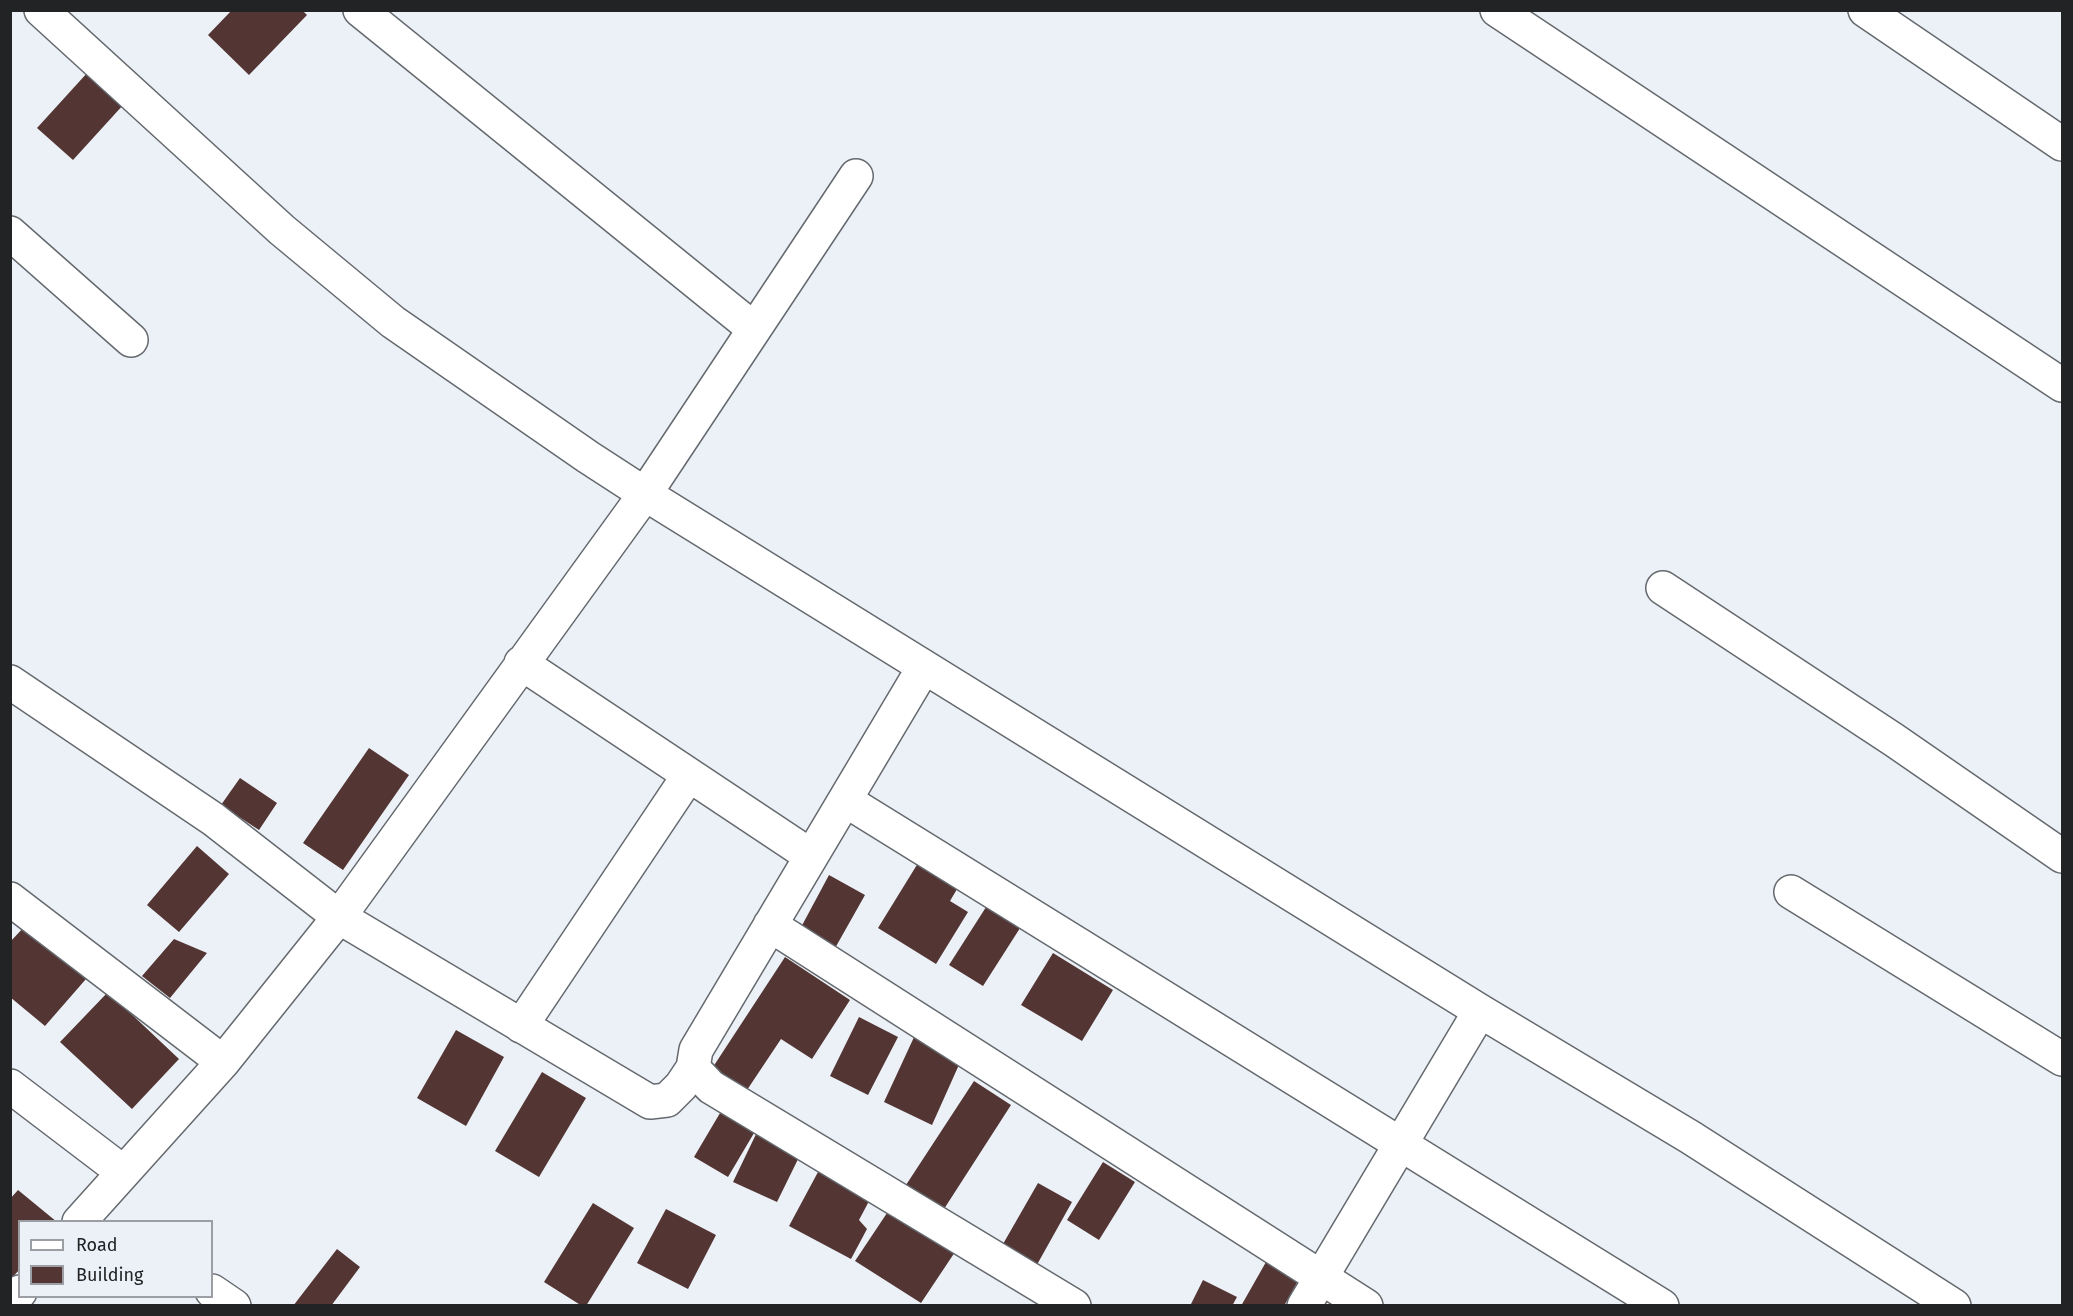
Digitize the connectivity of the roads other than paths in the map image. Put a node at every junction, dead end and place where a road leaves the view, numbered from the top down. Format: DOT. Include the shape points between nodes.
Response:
graph roads {
  1 [pos="41,10"];
  2 [pos="360,10"];
  3 [pos="1497,10"];
  4 [pos="1865,10"];
  5 [pos="2062,144"];
  6 [pos="856,176"];
  7 [pos="10,232"];
  8 [pos="754,329"];
  9 [pos="131,340"];
  10 [pos="2062,385"];
  11 [pos="645,494"];
  12 [pos="1663,588"];
  13 [pos="521,663"];
  14 [pos="924,667"];
  15 [pos="10,682"];
  16 [pos="689,775"];
  17 [pos="845,800"];
  18 [pos="811,856"];
  19 [pos="2062,856"];
  20 [pos="1791,892"];
  21 [pos="10,899"];
  22 [pos="339,917"];
  23 [pos="770,925"];
  24 [pos="1480,1011"];
  25 [pos="522,1026"];
  26 [pos="2062,1059"];
  27 [pos="223,1062"];
  28 [pos="693,1068"];
  29 [pos="10,1086"];
  30 [pos="1400,1145"];
  31 [pos="123,1172"];
  32 [pos="93,1217"];
  33 [pos="1320,1277"];
  34 [pos="213,1291"];
  35 [pos="234,1305"];
  36 [pos="1074,1305"];
  37 [pos="1304,1305"];
  38 [pos="1366,1305"];
  39 [pos="1662,1305"];
  40 [pos="1954,1305"];
  1 -- 11 [label="street" via="282,230 393,322"];
  2 -- 8 [label="street"];
  3 -- 10 [label="street"];
  4 -- 5 [label="street"];
  6 -- 8 [label="street"];
  7 -- 9 [label="street"];
  8 -- 11 [label="street"];
  11 -- 13 [label="street"];
  11 -- 14 [label="street"];
  12 -- 19 [label="street"];
  13 -- 16 [label="street"];
  13 -- 22 [label="street"];
  14 -- 17 [label="street"];
  14 -- 24 [label="street"];
  15 -- 22 [label="street" via="213,819"];
  16 -- 18 [label="street"];
  16 -- 25 [label="street"];
  17 -- 18 [label="street"];
  17 -- 30 [label="street"];
  18 -- 23 [label="street"];
  20 -- 26 [label="street"];
  21 -- 27 [label="street"];
  22 -- 25 [label="street"];
  22 -- 27 [label="street"];
  23 -- 28 [label="street" via="696,1050"];
  23 -- 33 [label="street"];
  24 -- 30 [label="street"];
  24 -- 40 [label="street" via="1690,1137"];
  25 -- 28 [label="street" via="651,1102 667,1100"];
  27 -- 31 [label="street"];
  28 -- 36 [label="street" via="711,1087"];
  29 -- 31 [label="street"];
  30 -- 33 [label="street"];
  30 -- 39 [label="street"];
  31 -- 32 [label="street"];
  33 -- 37 [label="street"];
  33 -- 38 [label="street"];
  34 -- 35 [label="street"];
}
